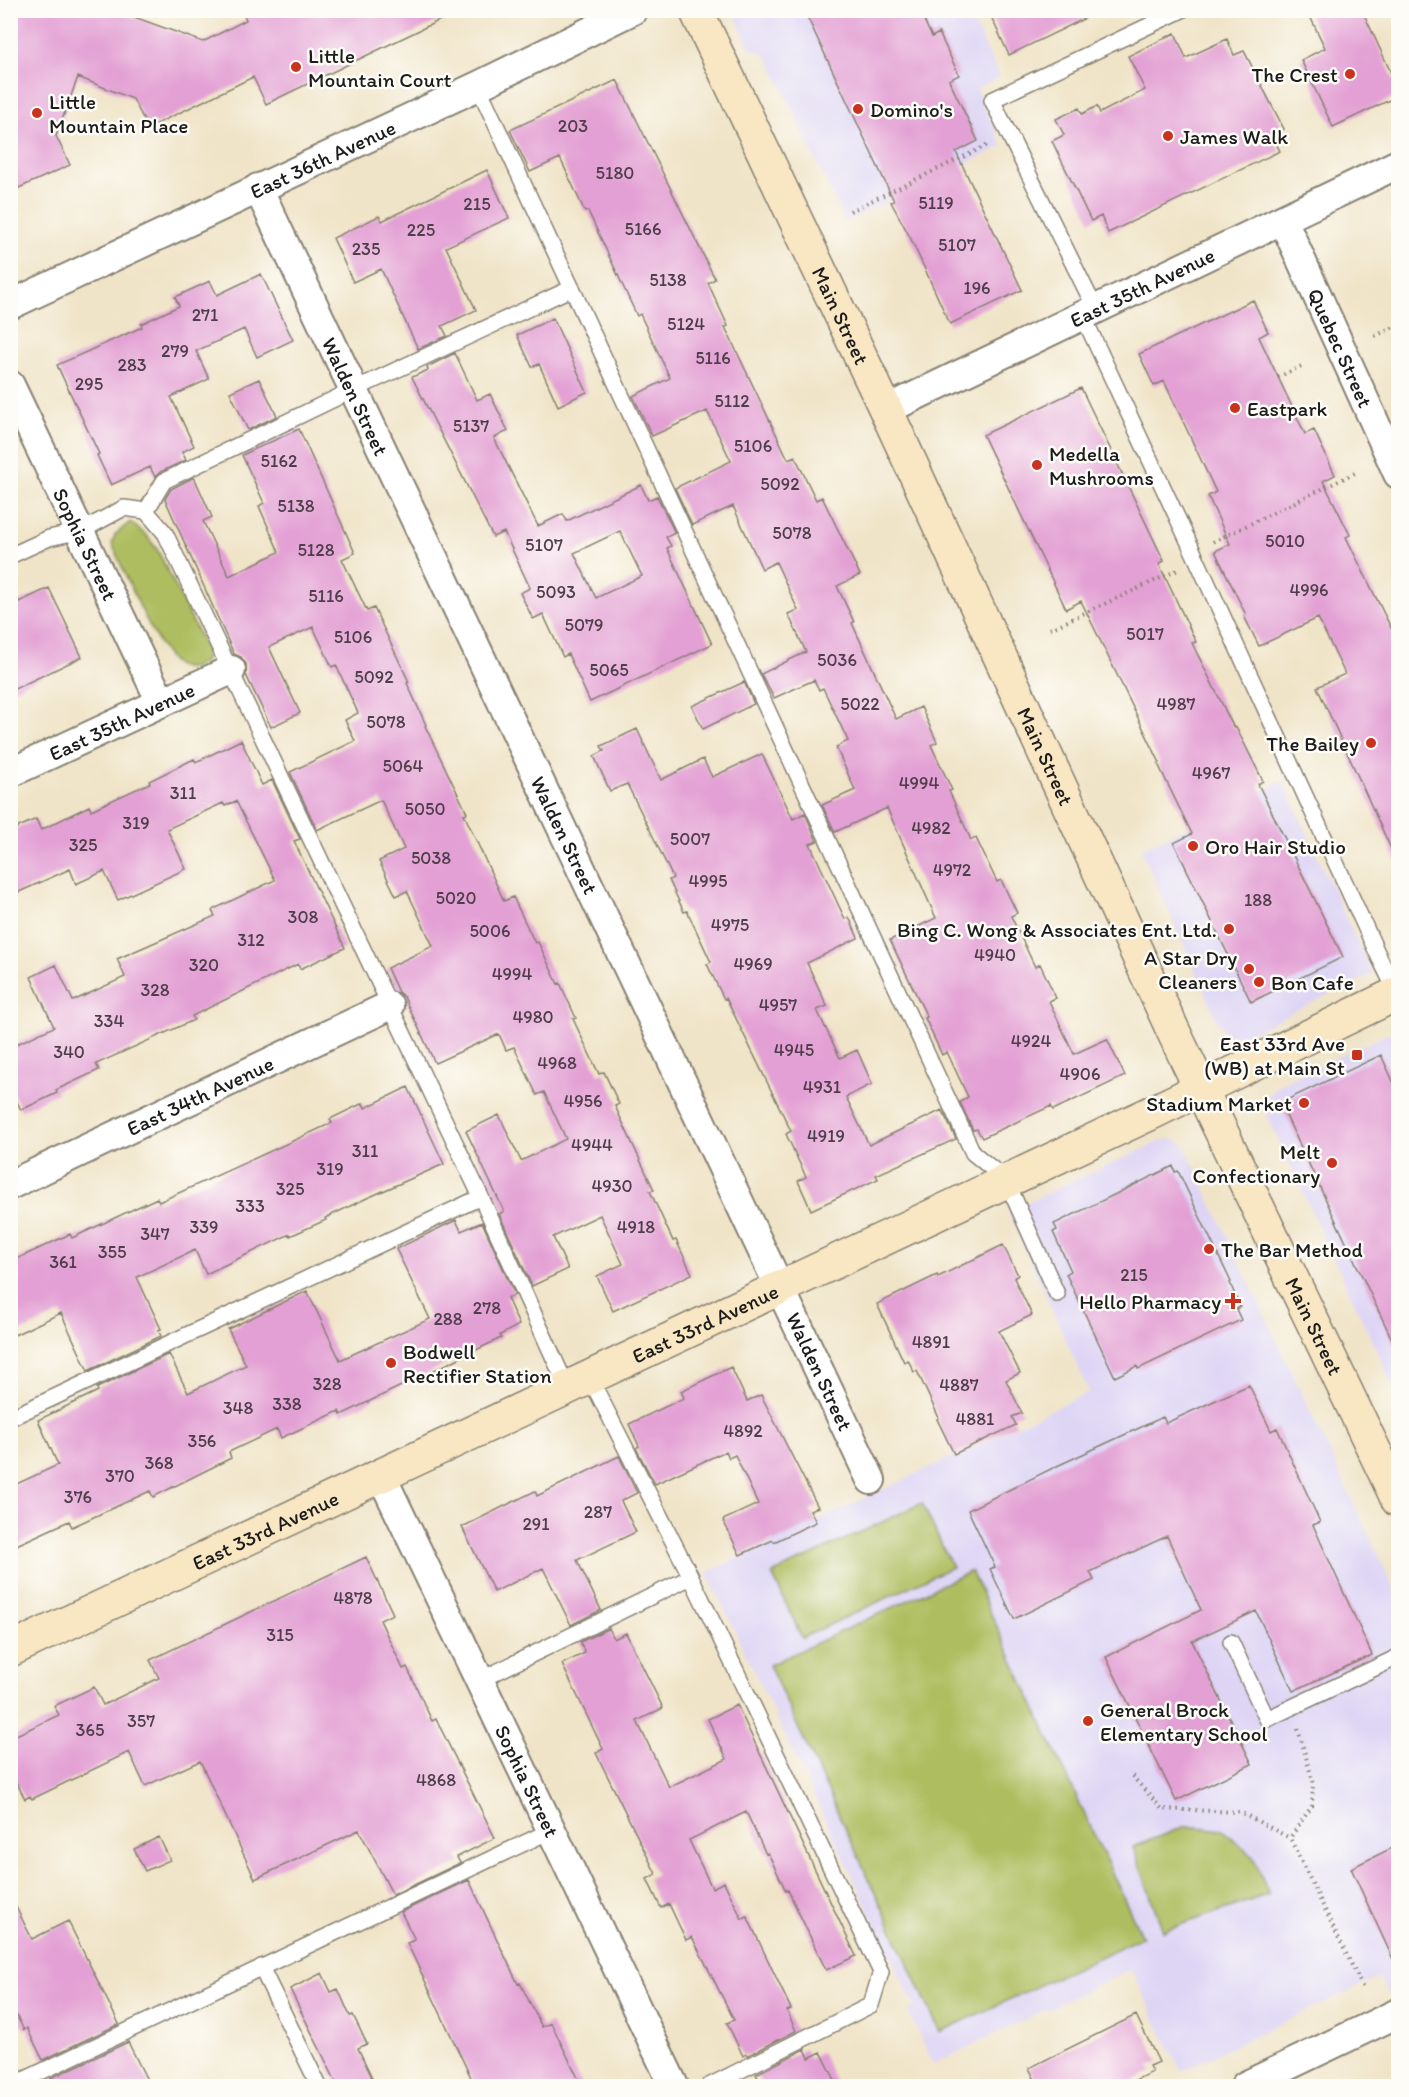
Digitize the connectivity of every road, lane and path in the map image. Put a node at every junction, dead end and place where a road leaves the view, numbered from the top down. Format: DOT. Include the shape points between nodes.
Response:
graph roads {
  1 [pos="633,10"];
  2 [pos="696,10"];
  3 [pos="1182,10"];
  4 [pos="478,86"];
  5 [pos="1010,135"];
  6 [pos="1398,164"];
  7 [pos="258,188"];
  8 [pos="850,211"];
  9 [pos="1282,220"];
  10 [pos="572,288"];
  11 [pos="10,305"];
  12 [pos="1089,313"];
  13 [pos="1398,325"];
  14 [pos="1375,336"];
  15 [pos="1304,365"];
  16 [pos="1278,377"];
  17 [pos="10,385"];
  18 [pos="352,391"];
  19 [pos="886,410"];
  20 [pos="1355,472"];
  21 [pos="1398,474"];
  22 [pos="146,511"];
  23 [pos="81,531"];
  24 [pos="10,556"];
  25 [pos="1195,556"];
  26 [pos="1050,629"];
  27 [pos="231,670"];
  28 [pos="161,702"];
  29 [pos="10,773"];
  30 [pos="1398,994"];
  31 [pos="389,1006"];
  32 [pos="1200,1089"];
  33 [pos="1006,1180"];
  34 [pos="10,1185"];
  35 [pos="481,1197"];
  36 [pos="781,1286"];
  37 [pos="1057,1294"];
  38 [pos="578,1381"];
  39 [pos="10,1418"];
  40 [pos="381,1475"];
  41 [pos="871,1480"];
  42 [pos="1398,1500"];
  43 [pos="691,1577"];
  44 [pos="1231,1642"];
  45 [pos="10,1650"];
  46 [pos="1398,1657"];
  47 [pos="480,1680"];
  48 [pos="1292,1707"];
  49 [pos="1132,1776"];
  50 [pos="552,1830"];
  51 [pos="1290,1838"];
  52 [pos="261,1967"];
  53 [pos="1364,1990"];
  54 [pos="1398,2013"];
  55 [pos="11,2086"];
  56 [pos="319,2086"];
  57 [pos="674,2086"];
  58 [pos="709,2086"];
  59 [pos="1245,2086"];
  1 -- 4 [label="street, East 36th Avenue"];
  2 -- 19 [label="main road, Main Street"];
  3 -- 5 [label="lane" via="992,100"];
  4 -- 7 [label="street, East 36th Avenue"];
  4 -- 10 [label="lane"];
  5 -- 8 [label="path"];
  5 -- 12 [label="lane"];
  6 -- 9 [label="street, East 35th Avenue"];
  7 -- 11 [label="street, East 36th Avenue"];
  7 -- 18 [label="street, Walden Street"];
  9 -- 12 [label="street, East 35th Avenue"];
  9 -- 21 [label="street, Quebec Street"];
  10 -- 18 [label="lane"];
  10 -- 33 [label="lane" via="973,1153"];
  12 -- 19 [label="street, East 35th Avenue"];
  12 -- 25 [label="lane"];
  13 -- 14 [label="path"];
  15 -- 16 [label="path"];
  17 -- 23 [label="street, Sophia Street"];
  18 -- 22 [label="lane" via="164,481"];
  18 -- 36 [label="street, Walden Street"];
  19 -- 32 [label="main road, Main Street"];
  20 -- 25 [label="path"];
  22 -- 23 [label="lane" via="124,508"];
  22 -- 27 [label="lane" via="165,533"];
  23 -- 24 [label="lane" via="49,538"];
  23 -- 28 [label="street, Sophia Street"];
  25 -- 26 [label="path"];
  25 -- 30 [label="lane"];
  27 -- 28 [label="street, East 35th Avenue"];
  27 -- 31 [label="lane"];
  28 -- 29 [label="street, East 35th Avenue"];
  30 -- 32 [label="main road, East 33rd Avenue"];
  31 -- 34 [label="street, East 34th Avenue"];
  31 -- 35 [label="lane"];
  32 -- 33 [label="main road, East 33rd Avenue"];
  32 -- 42 [label="main road, Main Street"];
  33 -- 36 [label="main road, East 33rd Avenue"];
  33 -- 37 [label="lane"];
  35 -- 38 [label="lane"];
  35 -- 39 [label="lane"];
  36 -- 38 [label="main road, East 33rd Avenue"];
  36 -- 41 [label="street, Walden Street"];
  38 -- 40 [label="main road, East 33rd Avenue"];
  38 -- 43 [label="lane"];
  40 -- 45 [label="main road, East 33rd Avenue"];
  40 -- 47 [label="street, Sophia Street"];
  43 -- 47 [label="lane"];
  43 -- 58 [label="lane" via="881,1972 871,2005"];
  44 -- 48 [label="lane" via="1268,1719"];
  46 -- 48 [label="lane"];
  47 -- 50 [label="street, Sophia Street"];
  48 -- 51 [label="path" via="1313,1782 1312,1806"];
  49 -- 51 [label="path" via="1162,1809 1240,1812"];
  50 -- 52 [label="lane"];
  50 -- 57 [label="street, Sophia Street"];
  51 -- 53 [label="path"];
  52 -- 55 [label="lane"];
  52 -- 56 [label="lane"];
  54 -- 59 [label="street"];
}
